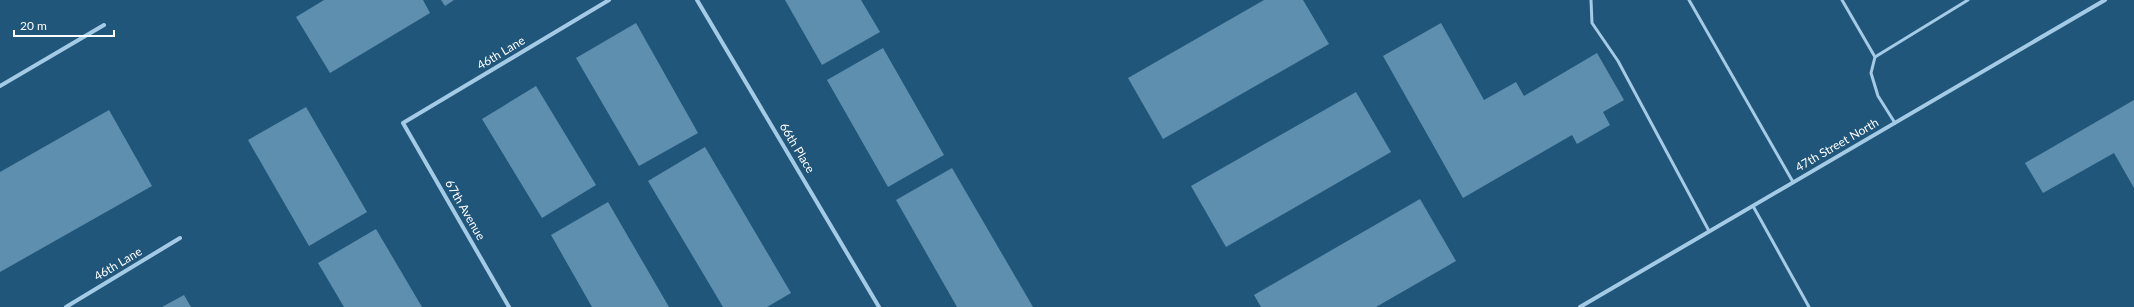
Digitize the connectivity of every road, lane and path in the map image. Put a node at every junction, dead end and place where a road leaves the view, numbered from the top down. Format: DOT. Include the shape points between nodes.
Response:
graph roads {
  1 [pos="609,0"];
  2 [pos="697,0"];
  3 [pos="1591,0"];
  4 [pos="1689,0"];
  5 [pos="1842,0"];
  6 [pos="1968,0"];
  7 [pos="2104,0"];
  8 [pos="104,25"];
  9 [pos="1875,56"];
  10 [pos="0,86"];
  11 [pos="403,123"];
  12 [pos="1894,123"];
  13 [pos="1793,182"];
  14 [pos="1753,206"];
  15 [pos="1709,231"];
  16 [pos="180,238"];
  17 [pos="66,307"];
  18 [pos="509,307"];
  19 [pos="879,307"];
  20 [pos="1580,307"];
  21 [pos="1809,307"];
  1 -- 11 [label="street, 46th Lane"];
  2 -- 19 [label="street, 66th Place"];
  3 -- 15 [label="lane" via="1592,23 1618,61"];
  4 -- 13 [label="lane"];
  5 -- 9 [label="lane"];
  6 -- 9 [label="lane"];
  7 -- 12 [label="street, 47th Street North"];
  8 -- 10 [label="street"];
  9 -- 12 [label="lane" via="1871,73 1878,96"];
  11 -- 18 [label="street, 67th Avenue"];
  12 -- 13 [label="street, 47th Street North"];
  13 -- 14 [label="street, 47th Street North"];
  14 -- 15 [label="street, 47th Street North"];
  14 -- 21 [label="lane"];
  15 -- 20 [label="street, 47th Street North"];
  16 -- 17 [label="street, 46th Lane"];
}
